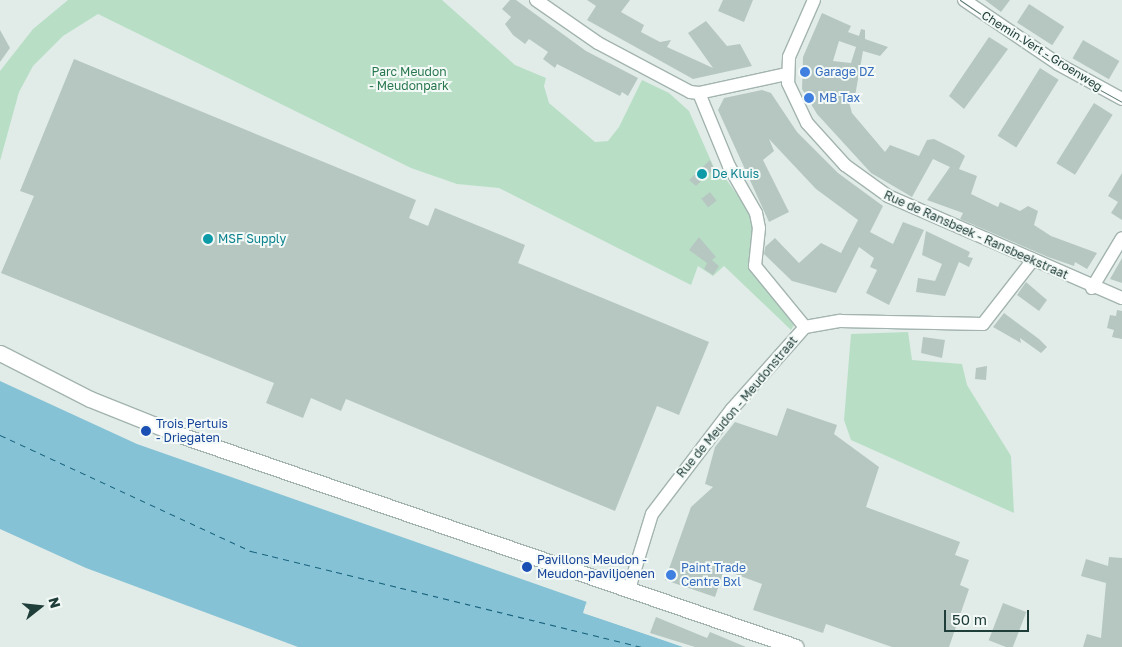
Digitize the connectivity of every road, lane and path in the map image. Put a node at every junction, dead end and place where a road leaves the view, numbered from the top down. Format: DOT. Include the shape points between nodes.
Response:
graph roads {
  1 [pos="536,0"];
  2 [pos="814,0"];
  3 [pos="964,0"];
  4 [pos="786,74"];
  5 [pos="699,93"];
  6 [pos="1122,99"];
  7 [pos="1122,238"];
  8 [pos="1032,261"];
  9 [pos="1092,288"];
  10 [pos="1122,298"];
  11 [pos="805,327"];
  12 [pos="0,353"];
  13 [pos="629,589"];
  14 [pos="796,647"];
  1 -- 5 [label="street" via="618,55 687,91"];
  2 -- 4 [label="street, Rue de Ransbeek - Ransbeekstraat" via="789,57"];
  3 -- 6 [label="street, Chemin Vert - Groenweg" via="1064,68"];
  4 -- 5 [label="street"];
  4 -- 8 [label="street, Rue de Ransbeek - Ransbeekstraat" via="793,100 807,123 860,178 888,196"];
  5 -- 11 [label="street" via="729,166 756,213 759,228 756,266"];
  7 -- 9 [label="street"];
  8 -- 9 [label="street, Rue de Ransbeek - Ransbeekstraat"];
  8 -- 11 [label="street, Rue de Meudon - Meudonstraat" via="984,324 848,321"];
  9 -- 10 [label="street, Rue de Ransbeek - Ransbeekstraat"];
  11 -- 13 [label="street, Rue de Meudon - Meudonstraat" via="732,409 652,514"];
  12 -- 13 [label="main road" via="90,399 180,435"];
  13 -- 14 [label="main road"];
}
